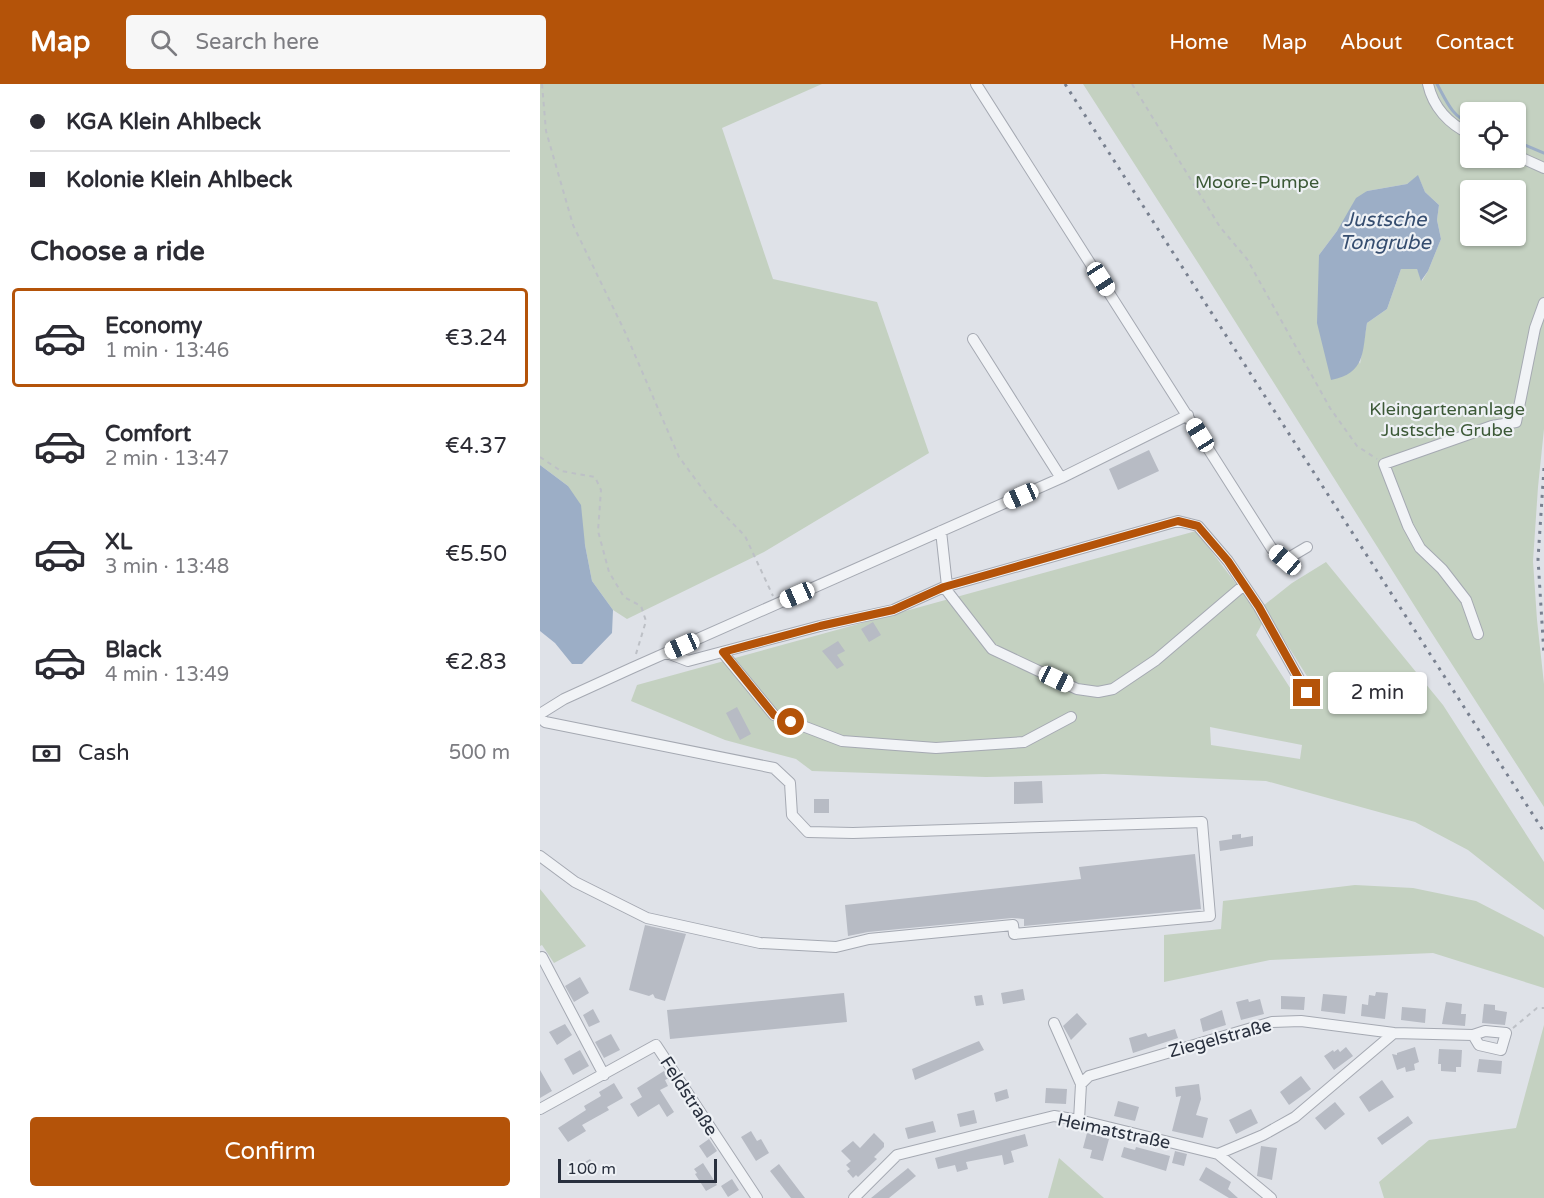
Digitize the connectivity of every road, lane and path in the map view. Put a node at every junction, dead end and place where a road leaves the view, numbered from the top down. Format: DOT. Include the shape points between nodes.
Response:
graph roads {
  1 [pos="542,84"];
  2 [pos="976,84"];
  3 [pos="1132,84"];
  4 [pos="1428,84"];
  5 [pos="1460,129"];
  6 [pos="1526,160"];
  7 [pos="1544,168"];
  8 [pos="1544,303"];
  9 [pos="973,339"];
  10 [pos="1188,415"];
  11 [pos="540,457"];
  12 [pos="1384,464"];
  13 [pos="1062,478"];
  14 [pos="941,531"];
  15 [pos="1306,547"];
  16 [pos="1244,585"];
  17 [pos="946,587"];
  18 [pos="777,604"];
  19 [pos="1479,634"];
  20 [pos="723,652"];
  21 [pos="667,653"];
  22 [pos="632,668"];
  23 [pos="1307,693"];
  24 [pos="540,715"];
  25 [pos="1071,717"];
  26 [pos="540,856"];
  27 [pos="540,958"];
  28 [pos="1544,1008"];
  29 [pos="1054,1023"];
  30 [pos="1394,1032"];
  31 [pos="1506,1033"];
  32 [pos="1473,1035"];
  33 [pos="604,1075"];
  34 [pos="1081,1084"];
  35 [pos="540,1109"];
  36 [pos="1079,1120"];
  37 [pos="1218,1154"];
  38 [pos="757,1198"];
  39 [pos="854,1198"];
  40 [pos="1270,1198"];
  1 -- 18 [label="path" via="546,132 573,225 625,332 657,411 679,458 713,503 745,536"];
  2 -- 10 [label="street"];
  3 -- 12 [label="path" via="1220,227 1247,259 1330,408 1358,446"];
  4 -- 5 [label="street" via="1440,112"];
  6 -- 7 [label="street"];
  8 -- 12 [label="street" via="1535,328 1516,422 1492,426"];
  9 -- 13 [label="street"];
  10 -- 13 [label="street"];
  10 -- 15 [label="street" via="1272,549 1285,560"];
  11 -- 22 [label="path" via="561,471 595,477 601,490 598,531 609,572 624,597 641,606 646,621"];
  12 -- 19 [label="street" via="1420,548 1466,600"];
  13 -- 14 [label="street"];
  14 -- 17 [label="street"];
  14 -- 18 [label="street"];
  16 -- 17 [label="street" via="1198,526 1178,521"];
  16 -- 17 [label="street" via="1156,660 1113,688 1098,692 1077,689 992,649"];
  16 -- 23 [label="street"];
  17 -- 20 [label="street" via="893,610"];
  18 -- 21 [label="street"];
  20 -- 21 [label="street" via="688,661"];
  20 -- 25 [label="street" via="774,715 842,741 936,748 1024,742"];
  21 -- 22 [label="street"];
  22 -- 24 [label="street" via="564,699"];
  24 -- 26 [label="street" via="545,722 774,768 790,783 792,815 808,832 1202,822 1210,916 1014,934 1013,925 869,939 836,947 760,943 647,918 574,882"];
  27 -- 33 [label="street"];
  28 -- 31 [label="path" via="1537,1008"];
  29 -- 34 [label="street"];
  30 -- 32 [label="street, Ziegelstraße"];
  30 -- 34 [label="street, Ziegelstraße" via="1301,1021 1272,1022 1089,1076"];
  30 -- 37 [label="street" via="1295,1117"];
  31 -- 32 [label="street, Ziegelstraße" via="1485,1030"];
  31 -- 32 [label="street, Ziegelstraße" via="1501,1050 1479,1045"];
  33 -- 35 [label="street, Feldstraße"];
  33 -- 38 [label="street, Feldstraße" via="656,1044"];
  34 -- 36 [label="street"];
  36 -- 37 [label="street, Heimatstraße"];
  36 -- 39 [label="street, Heimatstraße" via="1054,1116 897,1155"];
  37 -- 40 [label="street, Heimatstraße"];
}
